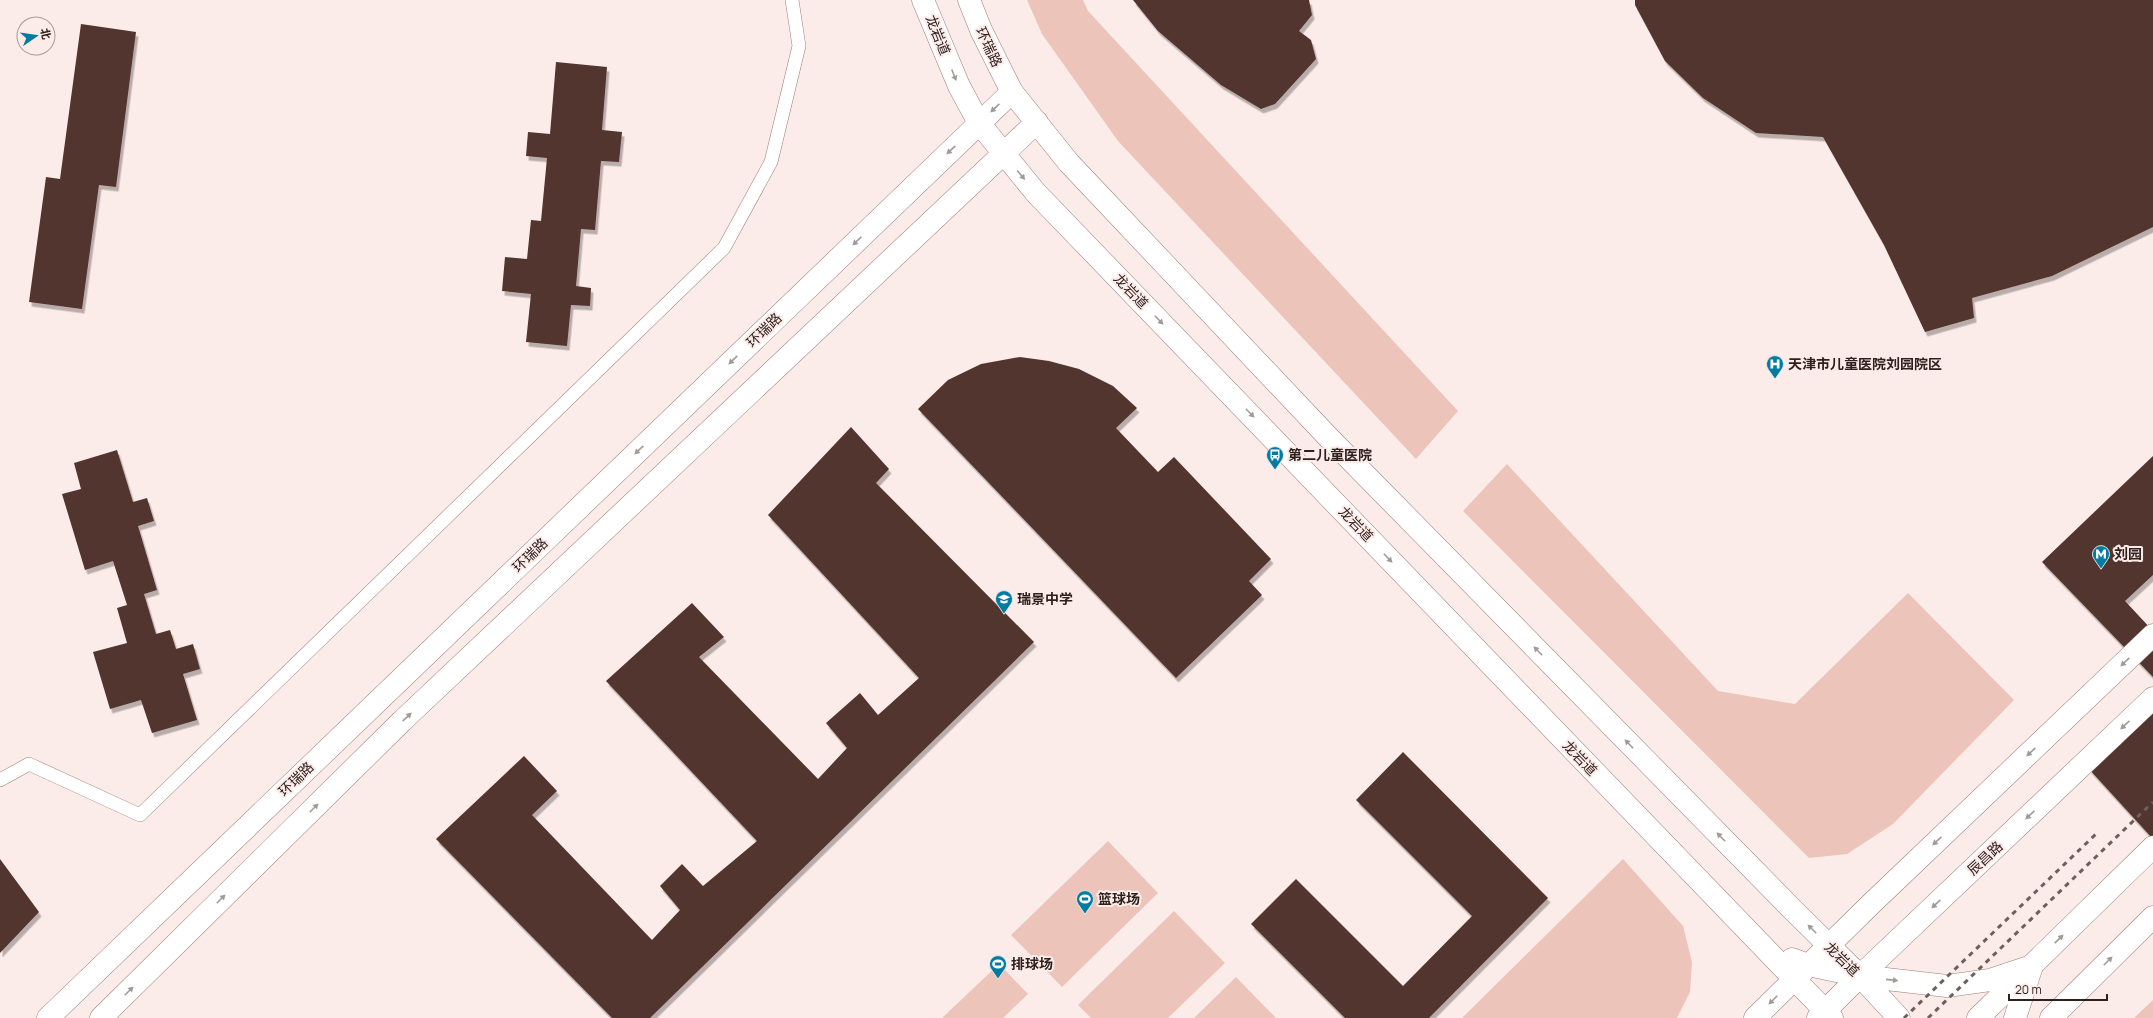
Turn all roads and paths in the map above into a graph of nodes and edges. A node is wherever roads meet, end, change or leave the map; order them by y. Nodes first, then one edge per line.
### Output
1 (792, 0) edge
2 (923, 0) edge
3 (969, 0) edge
4 (1012, 92) junction
5 (1037, 122) junction
6 (979, 123) junction
7 (1004, 154) junction
8 (2153, 635) edge
9 (2153, 698) edge
10 (0, 780) edge
11 (2153, 847) edge
12 (2153, 917) edge
13 (1828, 945) junction
14 (2032, 966) junction
15 (1801, 972) junction
16 (1860, 976) junction
17 (1825, 1016) edge
18 (48, 1018) edge
19 (101, 1018) edge
20 (1755, 1018) edge
21 (1899, 1018) edge
22 (1978, 1018) edge
23 (2015, 1018) edge
24 (2051, 1018) edge

1 - 10 lane
2 -> 6 main road, 龙岩道
3 - 4 main road, 环瑞路
4 - 5 main road, 环瑞路
4 -> 6 main road, 环瑞路
5 - 7 main road
13 -> 5 main road, 龙岩道
6 - 7 main road, 龙岩道
6 -> 18 main road, 环瑞路
7 -> 15 main road, 龙岩道
19 -> 7 main road
8 -> 13 main road
9 -> 16 main road, 辰昌路
14 -> 11 main road
24 -> 12 main road
13 - 15 main road
13 - 16 main road, 龙岩道
16 -> 14 main road
14 - 22 main road
14 - 23 main road
15 - 16 main road
15 - 17 main road
15 -> 20 main road
16 - 17 main road, 辰昌路
16 - 21 main road, 龙岩道

